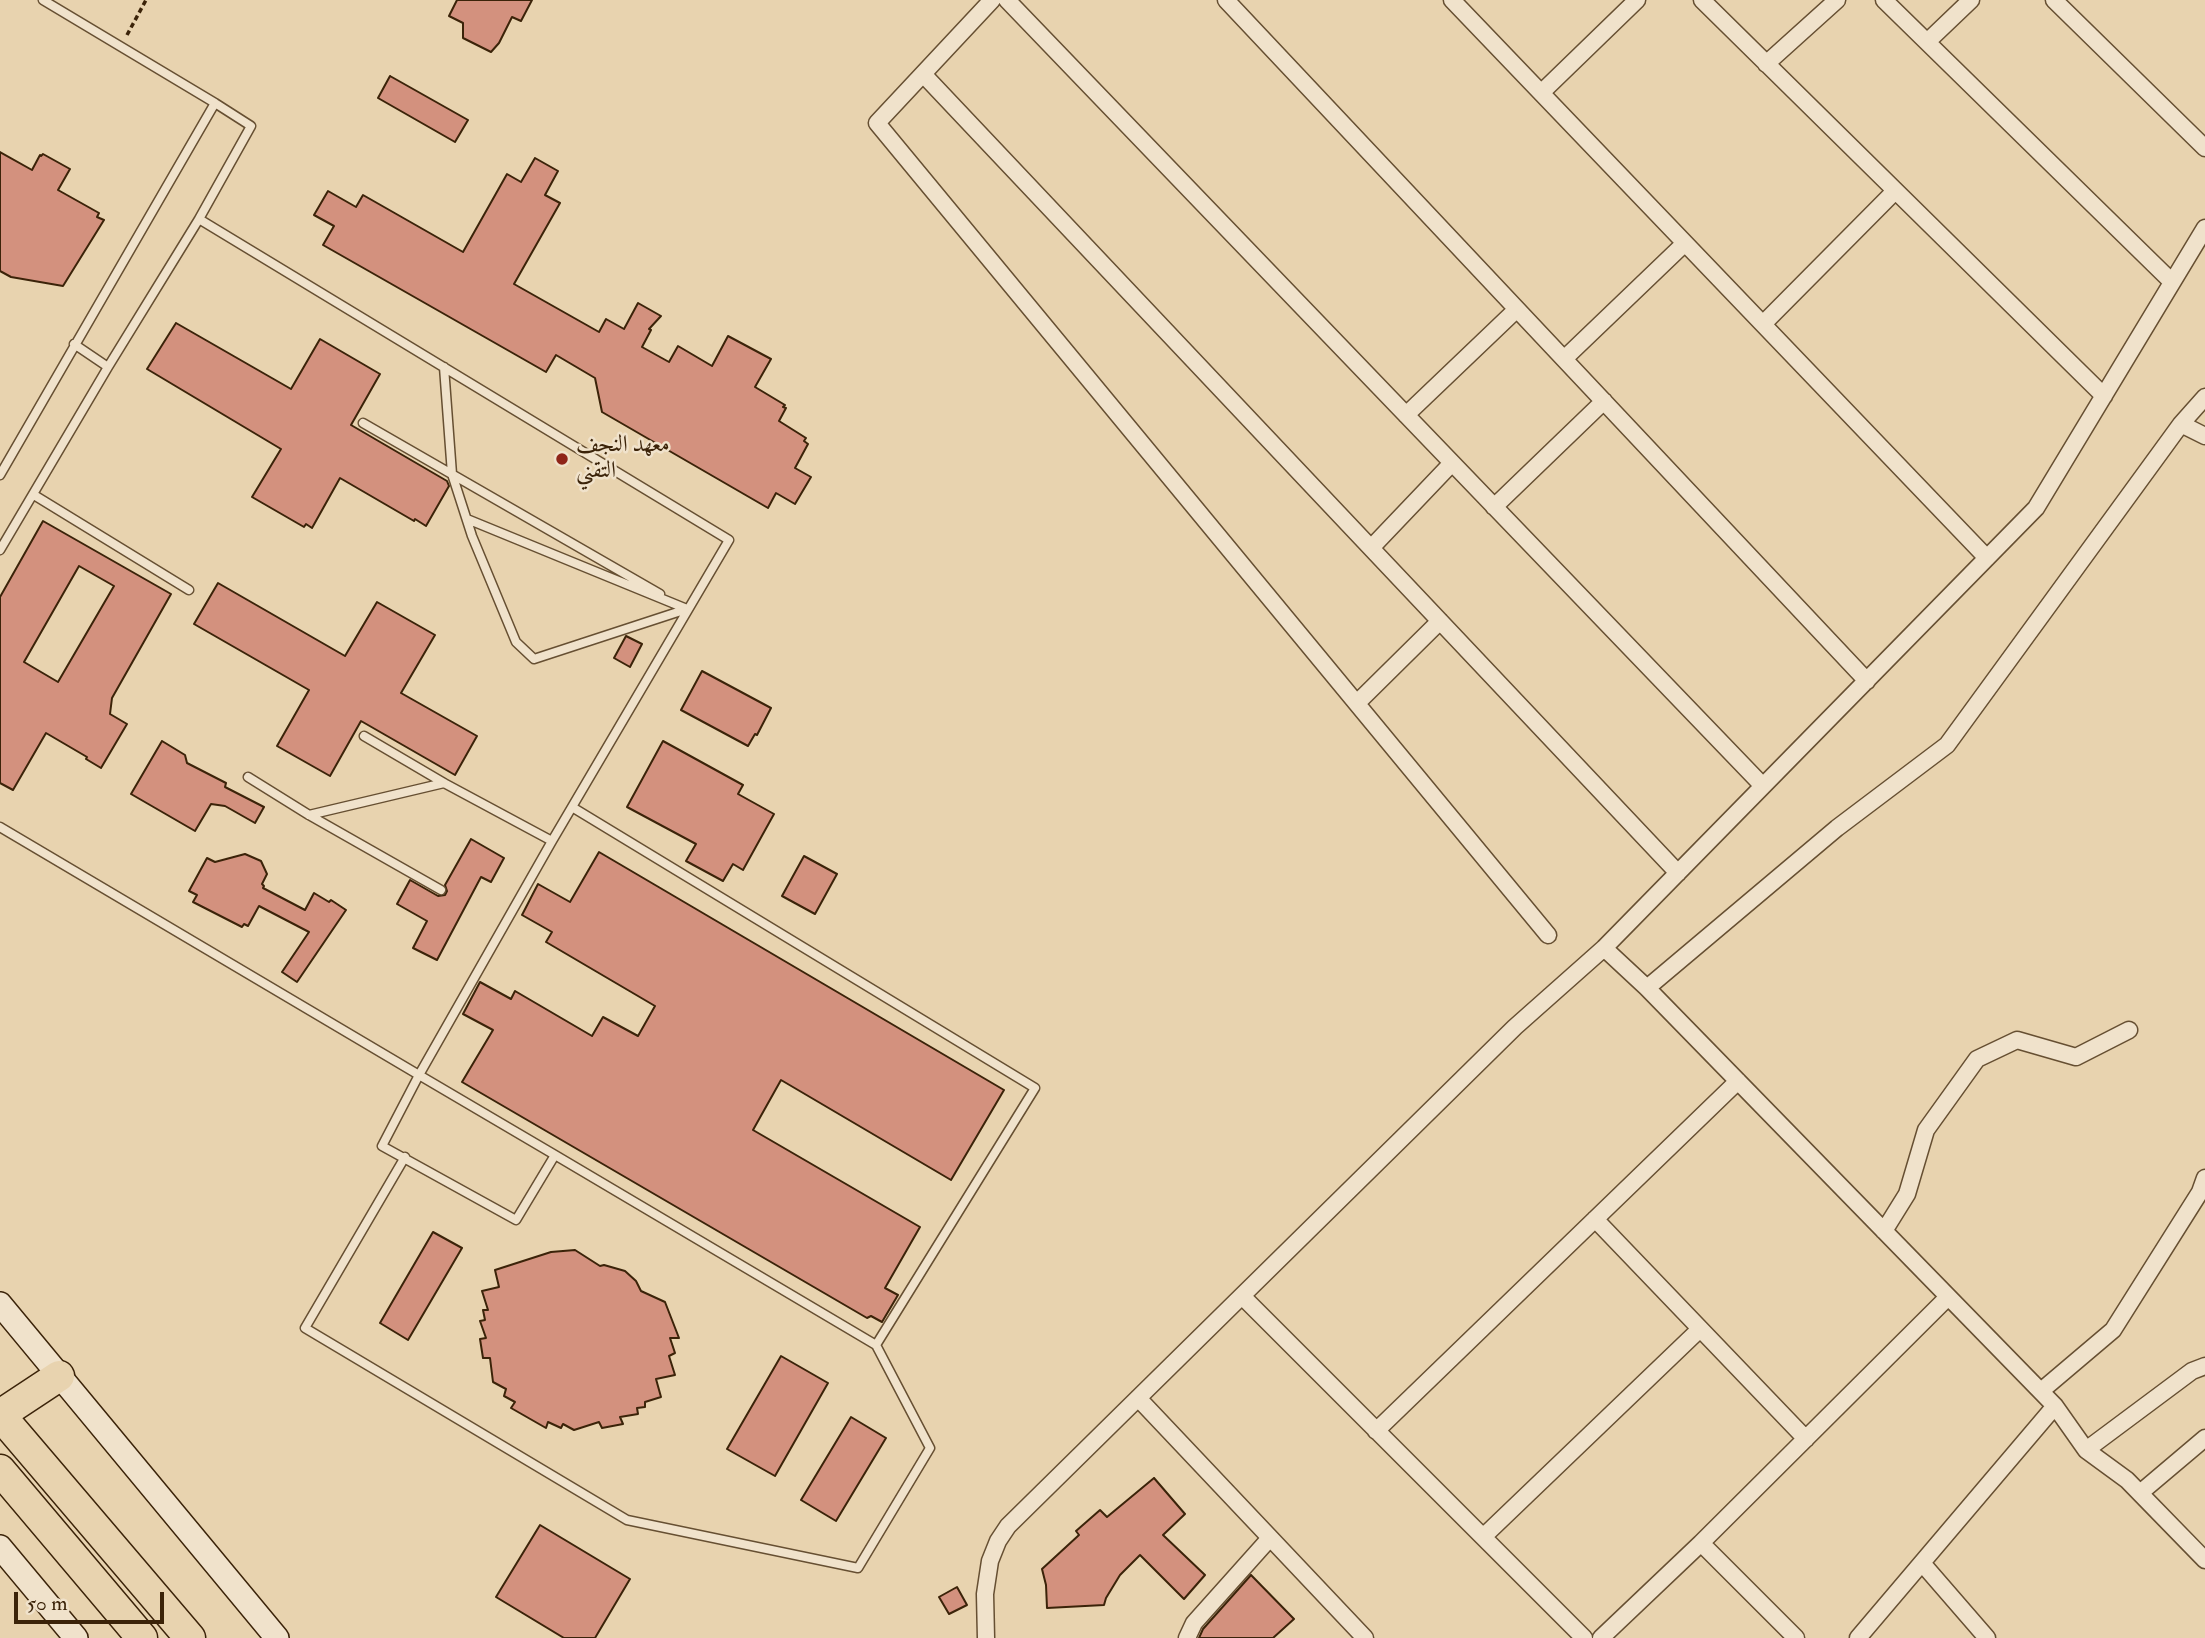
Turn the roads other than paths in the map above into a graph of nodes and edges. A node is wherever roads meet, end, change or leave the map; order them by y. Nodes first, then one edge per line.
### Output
1 (43, 0) edge
2 (992, 0) edge
3 (1007, 0) edge
4 (1226, 0) edge
5 (1452, 0) edge
6 (1637, 0) edge
7 (1702, 0) edge
8 (1837, 0) edge
9 (1884, 0) edge
10 (1971, 0) edge
11 (2054, 0) edge
12 (1927, 43) junction
13 (1766, 64) junction
14 (923, 74) junction
15 (1541, 93) junction
16 (215, 103) junction
17 (2205, 148) edge
18 (1895, 191) junction
19 (199, 219) junction
20 (2205, 228) edge
21 (1685, 243) junction
22 (2172, 282) junction
23 (1517, 309) junction
24 (1763, 324) junction
25 (74, 344) junction
26 (1564, 359) junction
27 (108, 367) junction
28 (444, 367) junction
29 (2104, 396) junction
30 (2205, 397) edge
31 (1604, 401) junction
32 (1406, 415) junction
33 (363, 423) dead end
34 (2181, 424) junction
35 (2205, 436) edge
36 (1452, 463) junction
37 (452, 474) junction
38 (0, 475) edge
39 (34, 495) junction
40 (1494, 506) junction
41 (467, 519) junction
42 (1371, 548) junction
43 (0, 550) edge
44 (1987, 558) junction
45 (189, 590) dead end
46 (687, 609) junction
47 (1440, 621) junction
48 (1867, 681) junction
49 (1357, 703) junction
50 (364, 736) dead end
51 (248, 777) dead end
52 (444, 783) junction
53 (1763, 786) junction
54 (572, 807) junction
55 (309, 815) junction
56 (0, 827) edge
57 (552, 841) junction
58 (1678, 873) junction
59 (441, 890) dead end
60 (1548, 934) dead end
61 (1604, 948) junction
62 (1647, 988) junction
63 (2129, 1030) dead end
64 (419, 1075) junction
65 (1738, 1081) junction
66 (555, 1155) junction
67 (405, 1157) junction
68 (2205, 1178) edge
69 (1595, 1219) junction
70 (1884, 1231) junction
71 (1242, 1296) junction
72 (1948, 1297) junction
73 (0, 1304) edge
74 (1700, 1329) junction
75 (876, 1345) junction
76 (2205, 1366) edge
77 (59, 1376) junction
78 (2041, 1391) junction
79 (1138, 1398) junction
80 (2055, 1406) junction
81 (0, 1415) edge
82 (1376, 1431) junction
83 (2205, 1438) edge
84 (1806, 1439) junction
85 (2086, 1450) junction
86 (0, 1470) edge
87 (2140, 1493) junction
88 (1483, 1537) junction
89 (1270, 1538) junction
90 (1700, 1544) junction
91 (0, 1548) edge
92 (2205, 1560) edge
93 (1922, 1563) junction
94 (180, 1632) edge
95 (76, 1638) edge
96 (142, 1638) edge
97 (277, 1638) edge
98 (986, 1638) edge
99 (1187, 1638) edge
100 (1365, 1638) edge
101 (1584, 1638) edge
102 (1601, 1638) edge
103 (1796, 1638) edge
104 (1858, 1638) edge
105 (1987, 1638) edge

1 - 16 lane
2 - 14 street
3 - 32 street
4 - 23 street
5 - 15 street
6 - 15 street
7 - 13 street
8 - 13 street
9 - 12 street
10 - 12 street
11 - 17 street
12 - 22 street
13 - 18 street
14 - 42 street
14 - 49 street
15 - 21 street
16 - 19 lane
16 - 25 lane
18 - 24 street
18 - 29 street
19 - 27 lane
19 - 28 lane
20 - 22 street
21 - 24 street
21 - 26 street
22 - 29 street
23 - 26 street
23 - 32 street
24 - 44 street
25 - 27 lane
25 - 38 lane
26 - 31 street
27 - 39 lane
28 - 37 lane
28 - 46 lane
29 - 44 street
30 - 34 street
31 - 40 street
31 - 48 street
32 - 36 street
33 - 37 lane
34 - 35 street
34 - 62 street
36 - 40 street
36 - 42 street
37 - 41 lane
37 - 46 lane
39 - 43 lane
39 - 45 lane
40 - 53 street
41 - 46 lane
41 - 46 lane
42 - 47 street
44 - 48 street
46 - 54 lane
47 - 49 street
47 - 58 street
48 - 53 street
49 - 60 street
50 - 52 lane
51 - 55 lane
52 - 55 lane
52 - 57 lane
53 - 58 street
54 - 57 lane
54 - 75 lane
55 - 59 lane
56 - 64 lane
57 - 64 lane
58 - 61 street
61 - 62 street
61 - 71 street
62 - 65 street
63 - 70 street
64 - 66 lane
64 - 67 lane
65 - 69 street
65 - 70 street
66 - 67 lane
66 - 75 lane
67 - 75 lane
68 - 78 street
69 - 74 street
69 - 82 street
70 - 72 street
71 - 79 street
71 - 82 street
72 - 78 street
72 - 84 street
73 - 77 main road
74 - 84 street
74 - 88 street
76 - 85 street
77 - 81 highway
77 - 97 main road
78 - 80 street
79 - 89 street
79 - 98 street
80 - 85 street
80 - 93 street
81 - 94 highway
82 - 88 street
83 - 87 street
84 - 90 street
85 - 87 street
86 - 96 highway
87 - 92 street
88 - 101 street
89 - 99 street
89 - 100 street
90 - 102 street
90 - 103 street
91 - 95 main road
93 - 104 street
93 - 105 street

